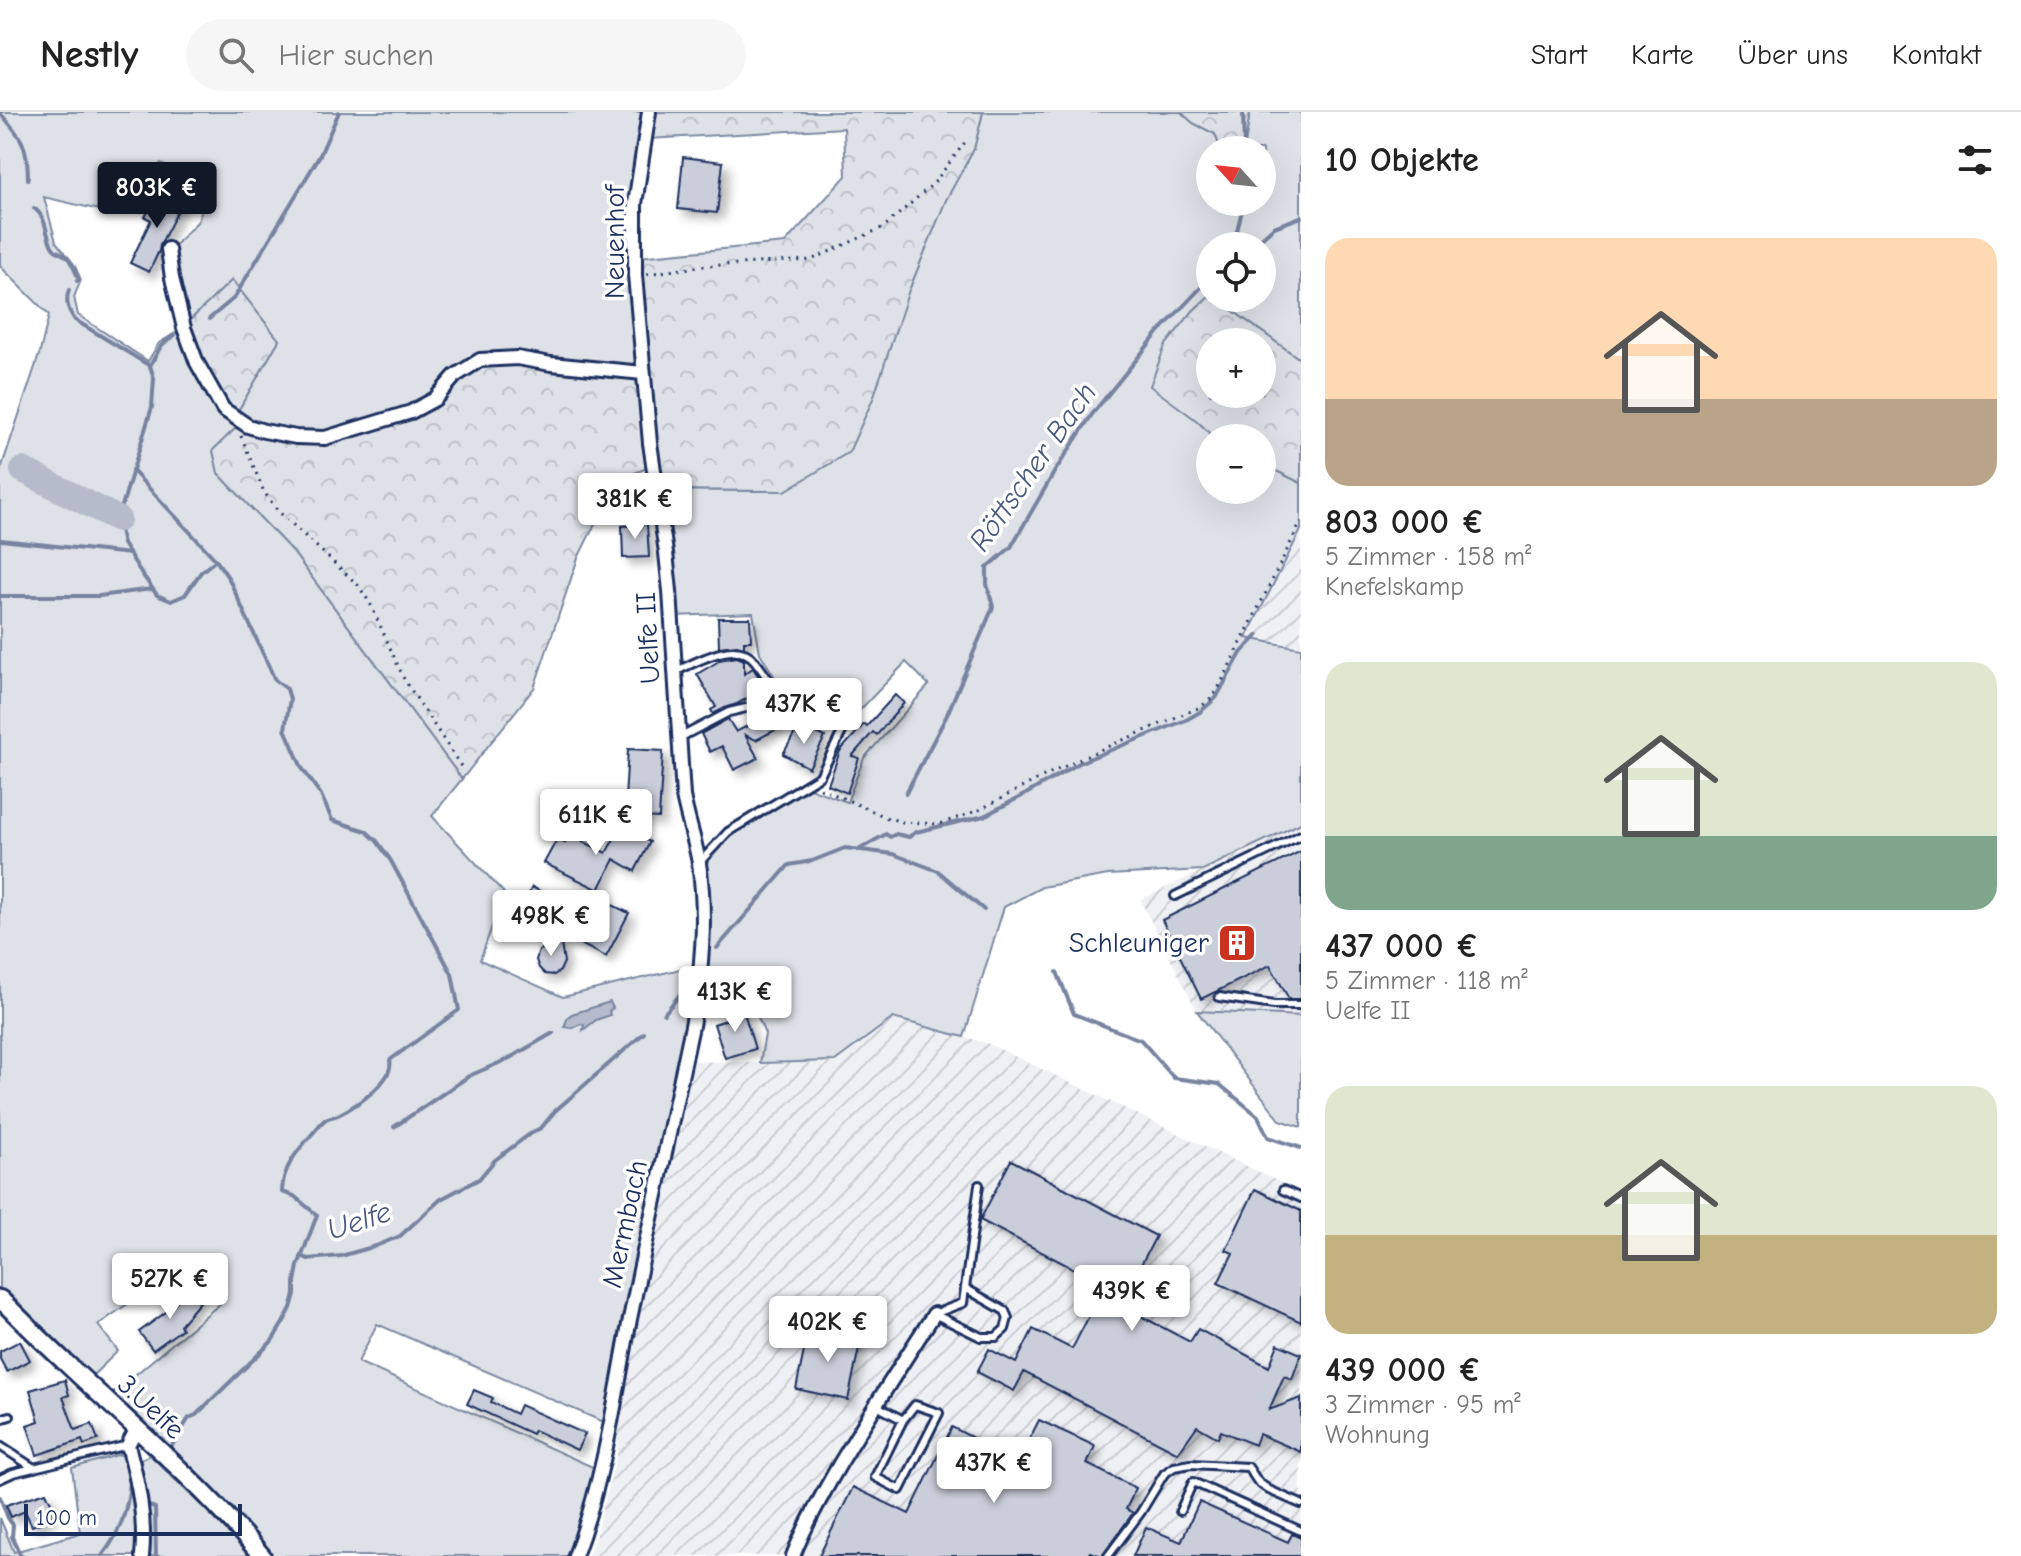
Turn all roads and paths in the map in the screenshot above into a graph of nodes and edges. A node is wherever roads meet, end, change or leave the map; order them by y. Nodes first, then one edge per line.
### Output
1 (649, 112) edge
2 (966, 141) dead end
3 (168, 249) dead end
4 (635, 275) junction
5 (643, 373) junction
6 (239, 421) junction
7 (1301, 522) edge
8 (674, 672) junction
9 (784, 702) junction
10 (679, 738) junction
11 (464, 771) dead end
12 (808, 784) junction
13 (1301, 835) edge
14 (699, 863) junction
15 (1175, 896) dead end
16 (703, 899) joint
17 (1219, 997) dead end
18 (1301, 1005) edge
19 (979, 1185) dead end
20 (1283, 1190) dead end
21 (1301, 1198) edge
22 (965, 1288) junction
23 (0, 1299) edge
24 (934, 1314) junction
25 (875, 1405) junction
26 (10, 1416) dead end
27 (0, 1419) edge
28 (903, 1420) junction
29 (137, 1428) junction
30 (128, 1445) junction
31 (0, 1446) edge
32 (34, 1468) junction
33 (0, 1479) edge
34 (1301, 1504) edge
35 (1180, 1511) dead end
36 (1301, 1531) edge
37 (142, 1556) edge
38 (262, 1556) edge
39 (575, 1556) edge
40 (793, 1556) edge
41 (1108, 1556) edge

1 - 4 street, Neuenhof
2 - 4 path
3 - 6 street
4 - 5 street, Neuenhof
5 - 6 street
5 - 8 street, Uelfe II
6 - 11 path
7 - 12 path
8 - 9 lane
8 - 10 street, Uelfe II
9 - 10 lane
9 - 12 lane
10 - 14 street, Uelfe II
12 - 14 lane
13 - 15 lane
14 - 16 street, Uelfe II
16 - 39 street, Mermbach
17 - 18 lane
19 - 22 lane
20 - 21 lane
22 - 24 lane
22 - 24 lane
23 - 29 street, 3.Uelfe
24 - 25 street
25 - 28 lane
25 - 40 street
26 - 27 lane
28 - 28 lane
29 - 30 street
29 - 38 street, 3.Uelfe
30 - 32 lane
30 - 37 street
31 - 32 lane
32 - 33 lane
34 - 41 lane
35 - 36 lane

